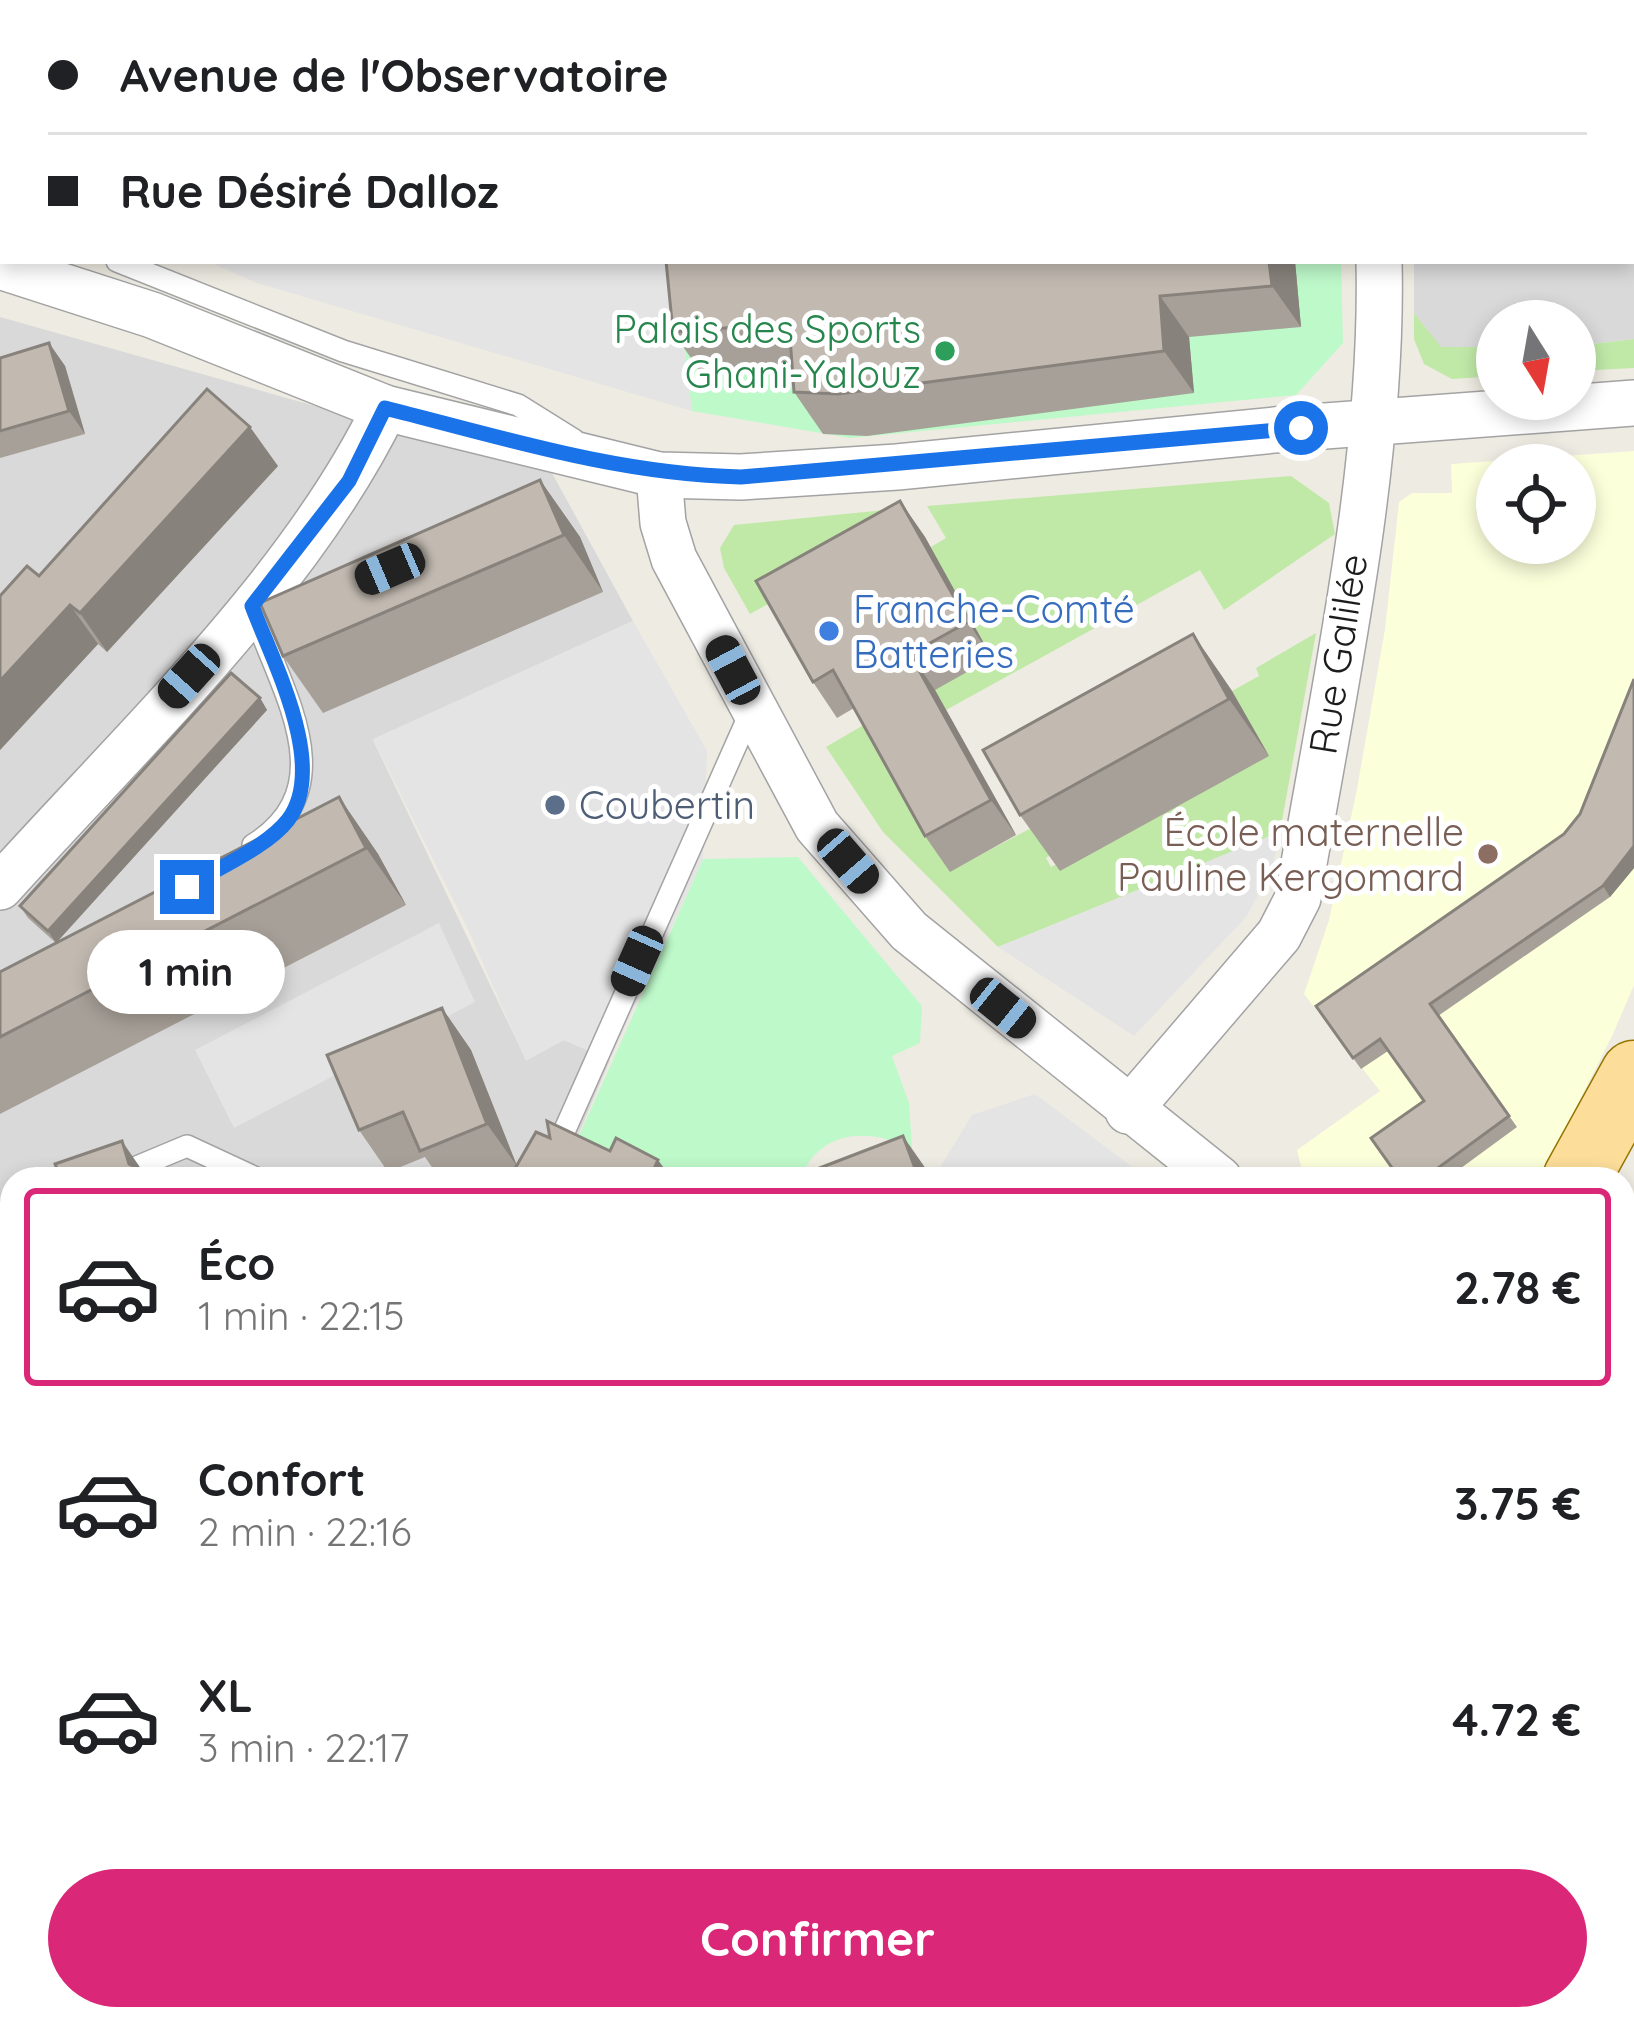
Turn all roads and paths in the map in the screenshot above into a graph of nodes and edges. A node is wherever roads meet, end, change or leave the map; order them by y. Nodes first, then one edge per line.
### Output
1 (125, 264) edge
2 (1379, 264) edge
3 (0, 266) edge
4 (1634, 404) edge
5 (385, 408) junction
6 (1370, 424) junction
7 (637, 470) junction
8 (269, 604) junction
9 (753, 706) junction
10 (226, 862) edge
11 (0, 886) edge
12 (1634, 1074) edge
13 (1128, 1111) junction
14 (137, 1167) edge
15 (232, 1167) edge
16 (550, 1167) edge
17 (1203, 1167) edge
18 (1583, 1167) edge

1 - 7 lane
2 - 6 street, Rue Galilée
3 - 5 street
4 - 6 street
5 - 7 street
5 - 8 street
6 - 7 street
6 - 13 street, Rue Galilée
7 - 9 street
8 - 10 lane
8 - 11 street
9 - 13 street
9 - 16 lane
12 - 18 main road
13 - 17 street
14 - 15 lane

